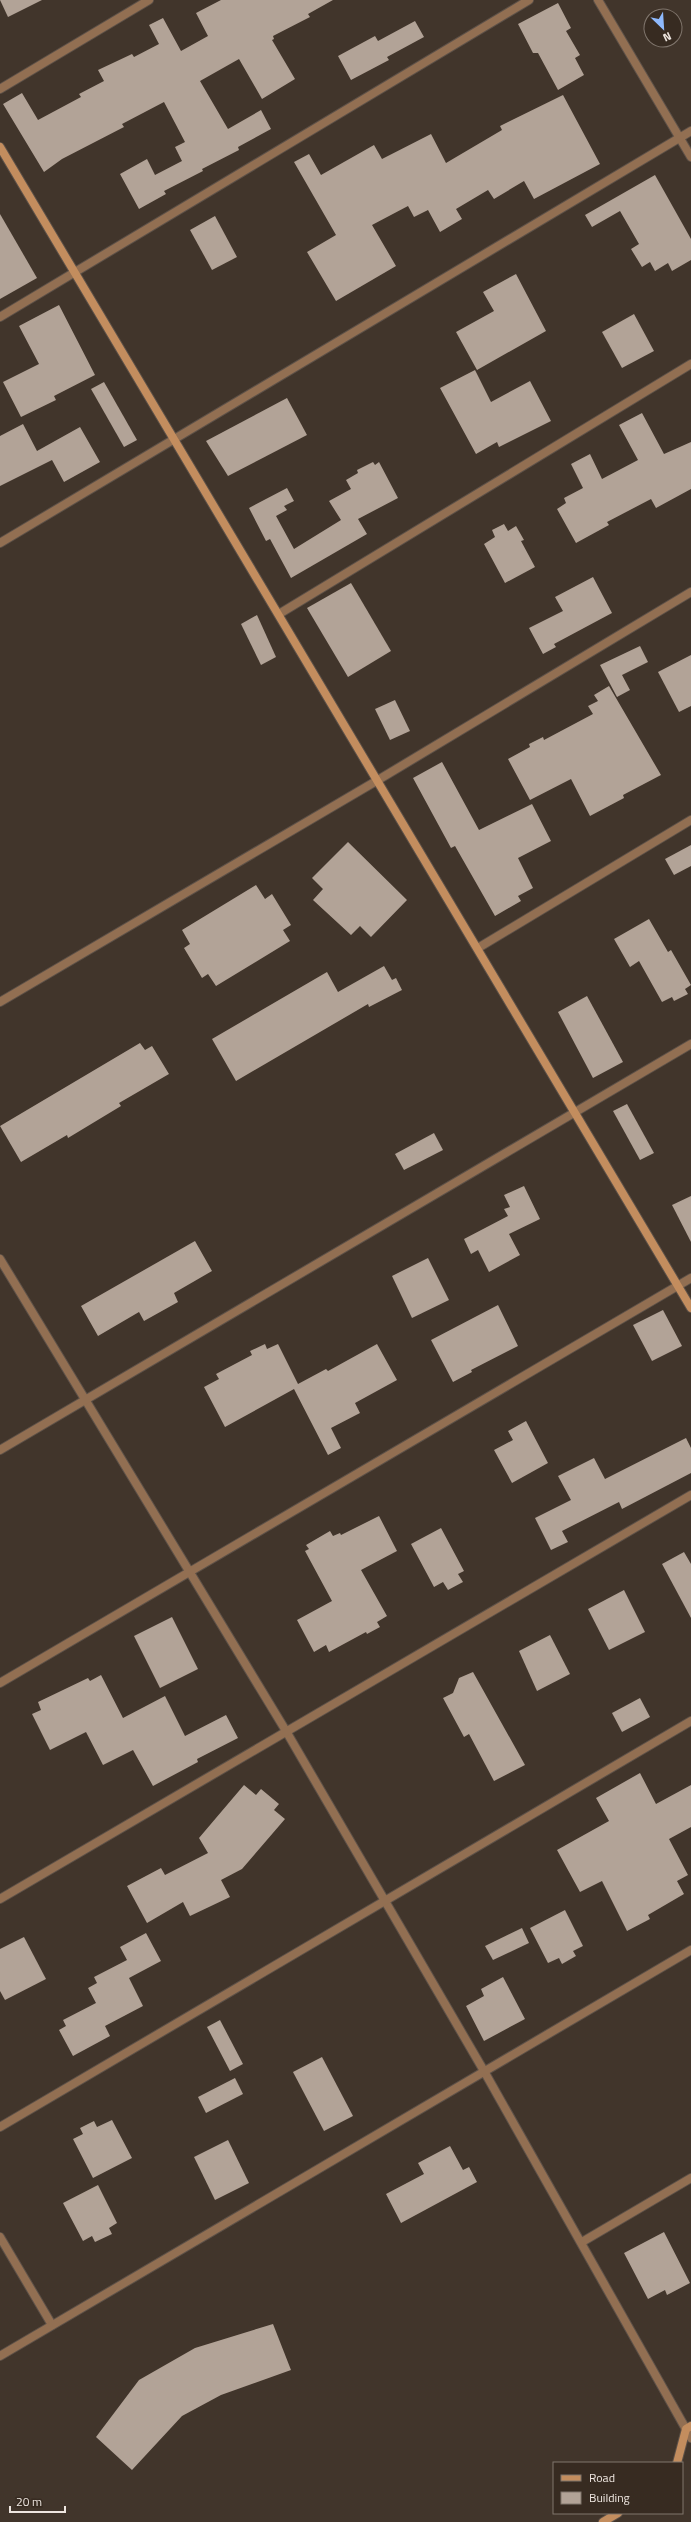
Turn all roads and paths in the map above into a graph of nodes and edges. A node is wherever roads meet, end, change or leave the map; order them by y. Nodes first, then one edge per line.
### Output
1 (149, 0) edge
2 (529, 0) edge
3 (598, 0) edge
4 (0, 89) edge
5 (691, 131) edge
6 (679, 138) junction
7 (0, 147) edge
8 (691, 157) edge
9 (75, 272) junction
10 (0, 317) edge
11 (691, 364) edge
12 (174, 439) junction
13 (0, 543) edge
14 (691, 592) edge
15 (279, 614) junction
16 (378, 780) junction
17 (691, 820) edge
18 (478, 948) junction
19 (0, 1002) edge
20 (691, 1044) edge
21 (575, 1112) junction
22 (0, 1259) edge
23 (691, 1278) edge
24 (678, 1286) junction
25 (691, 1308) edge
26 (85, 1400) junction
27 (0, 1450) edge
28 (691, 1495) edge
29 (190, 1572) junction
30 (0, 1683) edge
31 (691, 1721) edge
32 (286, 1731) junction
33 (0, 1899) edge
34 (385, 1900) junction
35 (691, 1950) edge
36 (484, 2071) junction
37 (0, 2126) edge
38 (691, 2178) edge
39 (0, 2237) edge
40 (582, 2242) junction
41 (52, 2325) junction
42 (0, 2356) edge
43 (688, 2428) edge
44 (691, 2438) edge
45 (677, 2462) edge
46 (616, 2514) edge
47 (603, 2522) edge

1 - 4 street
2 - 9 street
3 - 6 street
5 - 6 street
6 - 8 street
6 - 12 street
7 - 9 main road
9 - 10 street
9 - 12 main road
11 - 15 street
12 - 13 street
12 - 15 main road
14 - 16 street
15 - 16 main road
16 - 18 main road
16 - 19 street
17 - 18 street
18 - 21 main road
20 - 21 street
21 - 24 main road
21 - 26 street
22 - 26 street
23 - 24 street
24 - 25 main road
24 - 29 street
26 - 27 street
26 - 29 street
28 - 32 street
29 - 30 street
29 - 32 street
31 - 34 street
32 - 33 street
32 - 34 street
34 - 36 street
34 - 37 street
35 - 36 street
36 - 40 street
36 - 41 street
38 - 40 street
39 - 41 street
40 - 43 street
41 - 42 street
43 - 44 street
43 - 45 main road
46 - 47 main road

